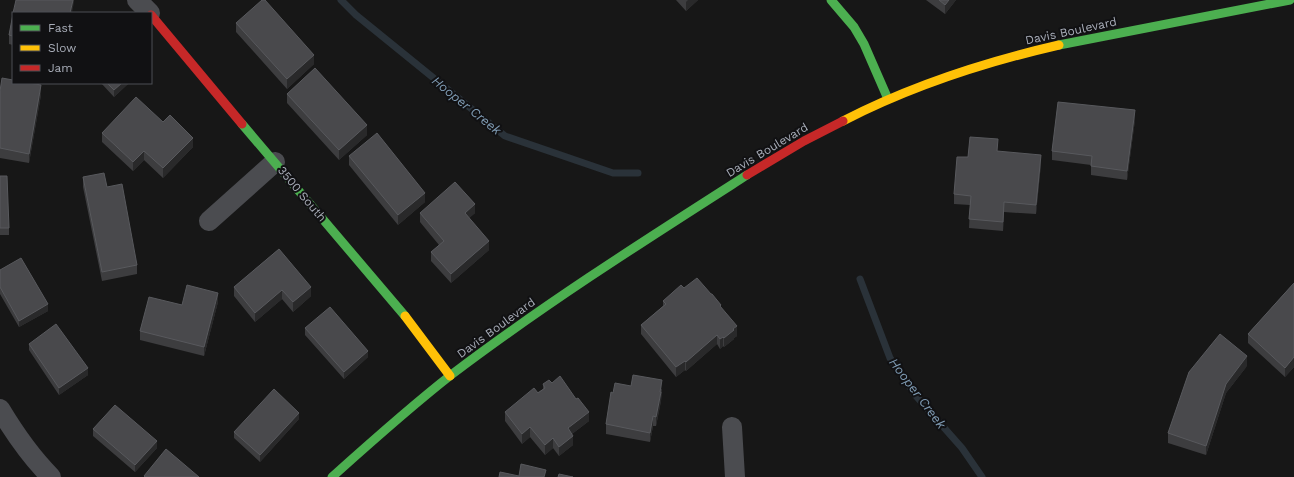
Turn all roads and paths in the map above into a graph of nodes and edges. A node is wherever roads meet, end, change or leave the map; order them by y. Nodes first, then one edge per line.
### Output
1 (137, 0) edge
2 (831, 0) edge
3 (1290, 0) edge
4 (148, 12) edge
5 (152, 16) edge
6 (888, 99) junction
7 (275, 162) junction
8 (209, 221) dead end
9 (450, 376) junction
10 (0, 409) edge
11 (732, 427) dead end
12 (52, 477) edge
13 (332, 477) edge
14 (735, 477) edge

1 - 4 street, 3500 South
2 - 6 street
3 - 6 street, Davis Boulevard
5 - 7 street, 3500 South
6 - 9 street, Davis Boulevard
7 - 8 street
7 - 9 street, 3500 South
9 - 13 street, Davis Boulevard
10 - 12 street
11 - 14 street

